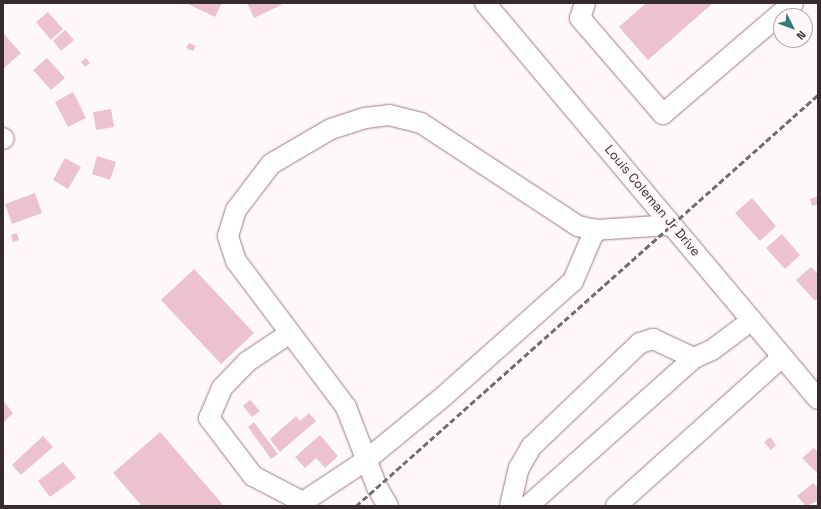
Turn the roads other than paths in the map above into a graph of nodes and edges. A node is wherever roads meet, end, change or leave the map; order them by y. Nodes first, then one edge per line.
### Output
1 (485, 3) edge
2 (586, 3) edge
3 (793, 3) edge
4 (672, 225) junction
5 (595, 230) junction
6 (752, 320) junction
7 (290, 333) junction
8 (782, 357) junction
9 (694, 358) junction
10 (818, 399) edge
11 (365, 461) junction
12 (388, 506) edge
13 (510, 506) edge
14 (528, 506) edge
15 (616, 506) edge

1 - 4 street, Louis Coleman Jr Drive
2 - 3 street
4 - 5 street
4 - 6 street, Louis Coleman Jr Drive
5 - 7 street
5 - 11 street
6 - 8 street, Louis Coleman Jr Drive
6 - 9 street
7 - 11 street
7 - 11 street
8 - 10 street, Louis Coleman Jr Drive
8 - 15 street
9 - 13 street
9 - 14 street
11 - 12 street

